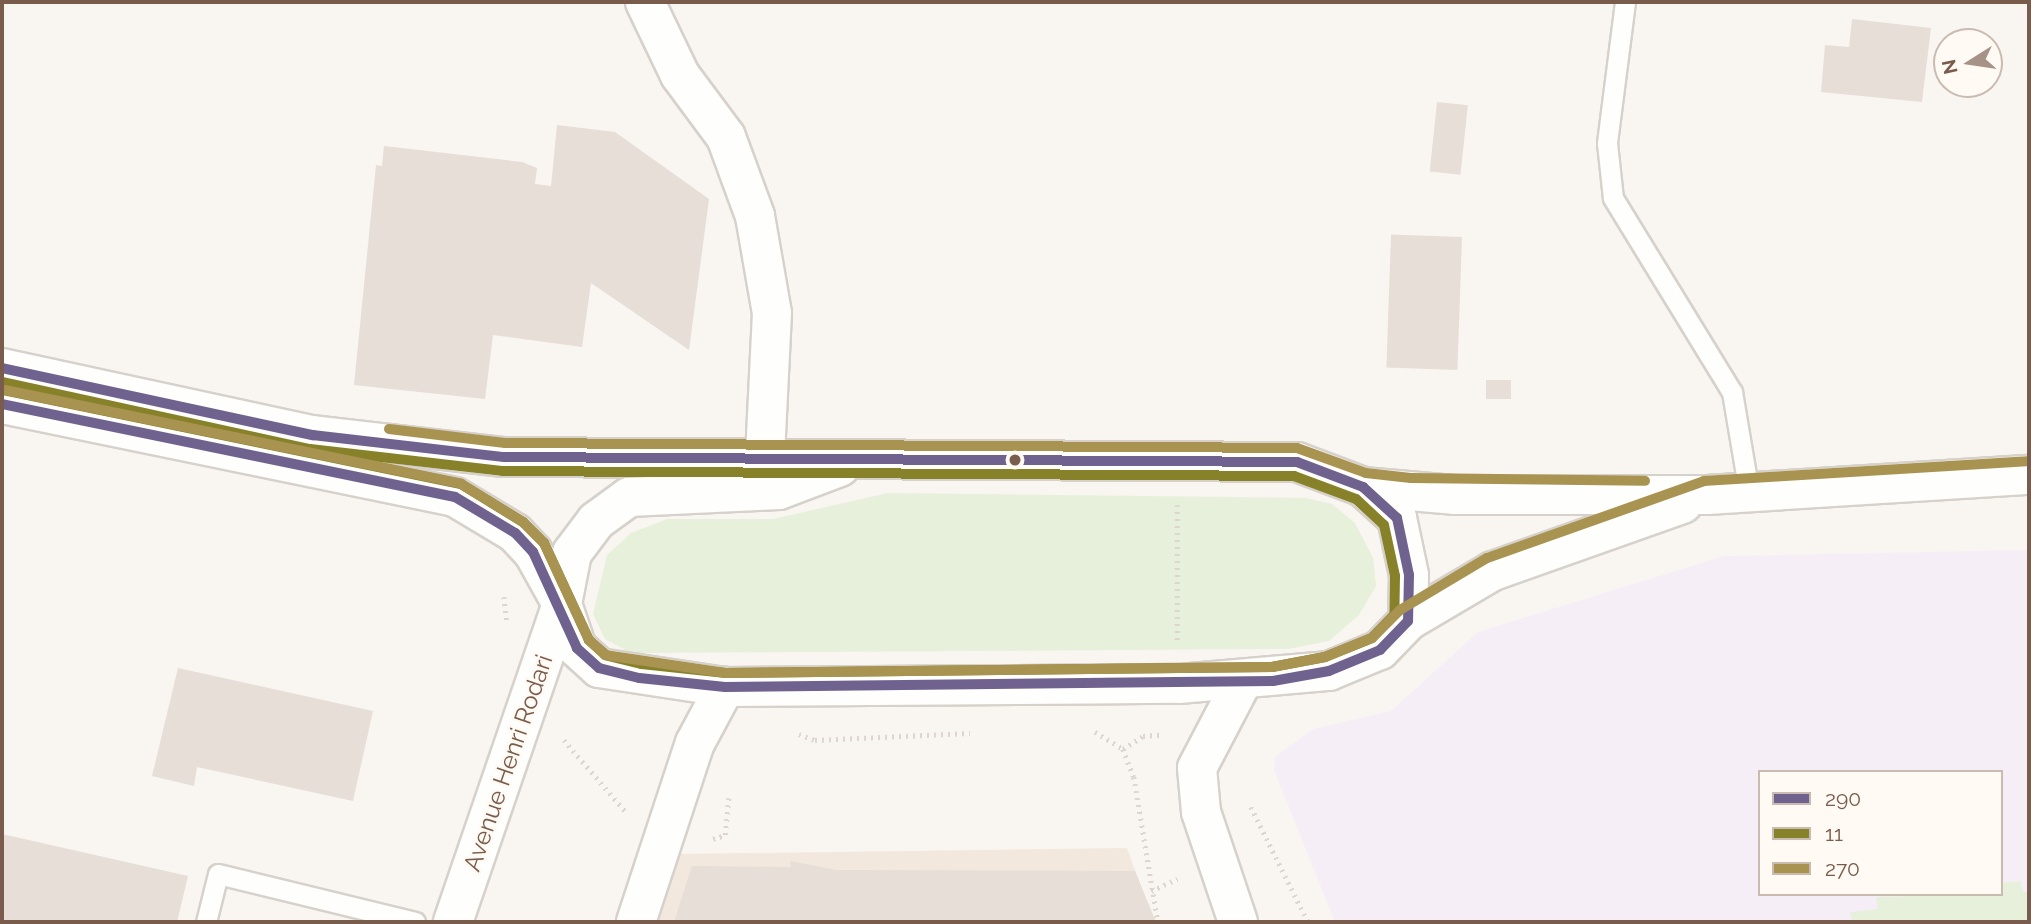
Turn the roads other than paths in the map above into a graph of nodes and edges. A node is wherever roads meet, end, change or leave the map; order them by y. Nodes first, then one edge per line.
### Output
1 (645, 2) edge
2 (1625, 2) edge
3 (2, 368) edge
4 (2, 404) edge
5 (765, 458) junction
6 (862, 459) junction
7 (2029, 475) edge
8 (1363, 487) junction
9 (1749, 492) junction
10 (1707, 495) junction
11 (562, 604) junction
12 (1408, 621) junction
13 (1242, 682) junction
14 (725, 687) junction
15 (206, 922) edge
16 (415, 922) edge
17 (453, 922) edge
18 (636, 922) edge
19 (1238, 922) edge

1 - 5 main road
2 - 9 lane
3 - 5 main road
4 - 11 main road
5 - 6 main road
6 - 8 main road
6 - 11 main road, Avenue Henri Rodari
7 - 9 main road
8 - 10 main road
8 - 12 main road
9 - 10 main road
10 - 12 main road
11 - 14 main road
11 - 17 main road, Avenue Henri Rodari
12 - 13 main road
13 - 14 main road
13 - 19 main road
14 - 18 main road
15 - 16 lane

